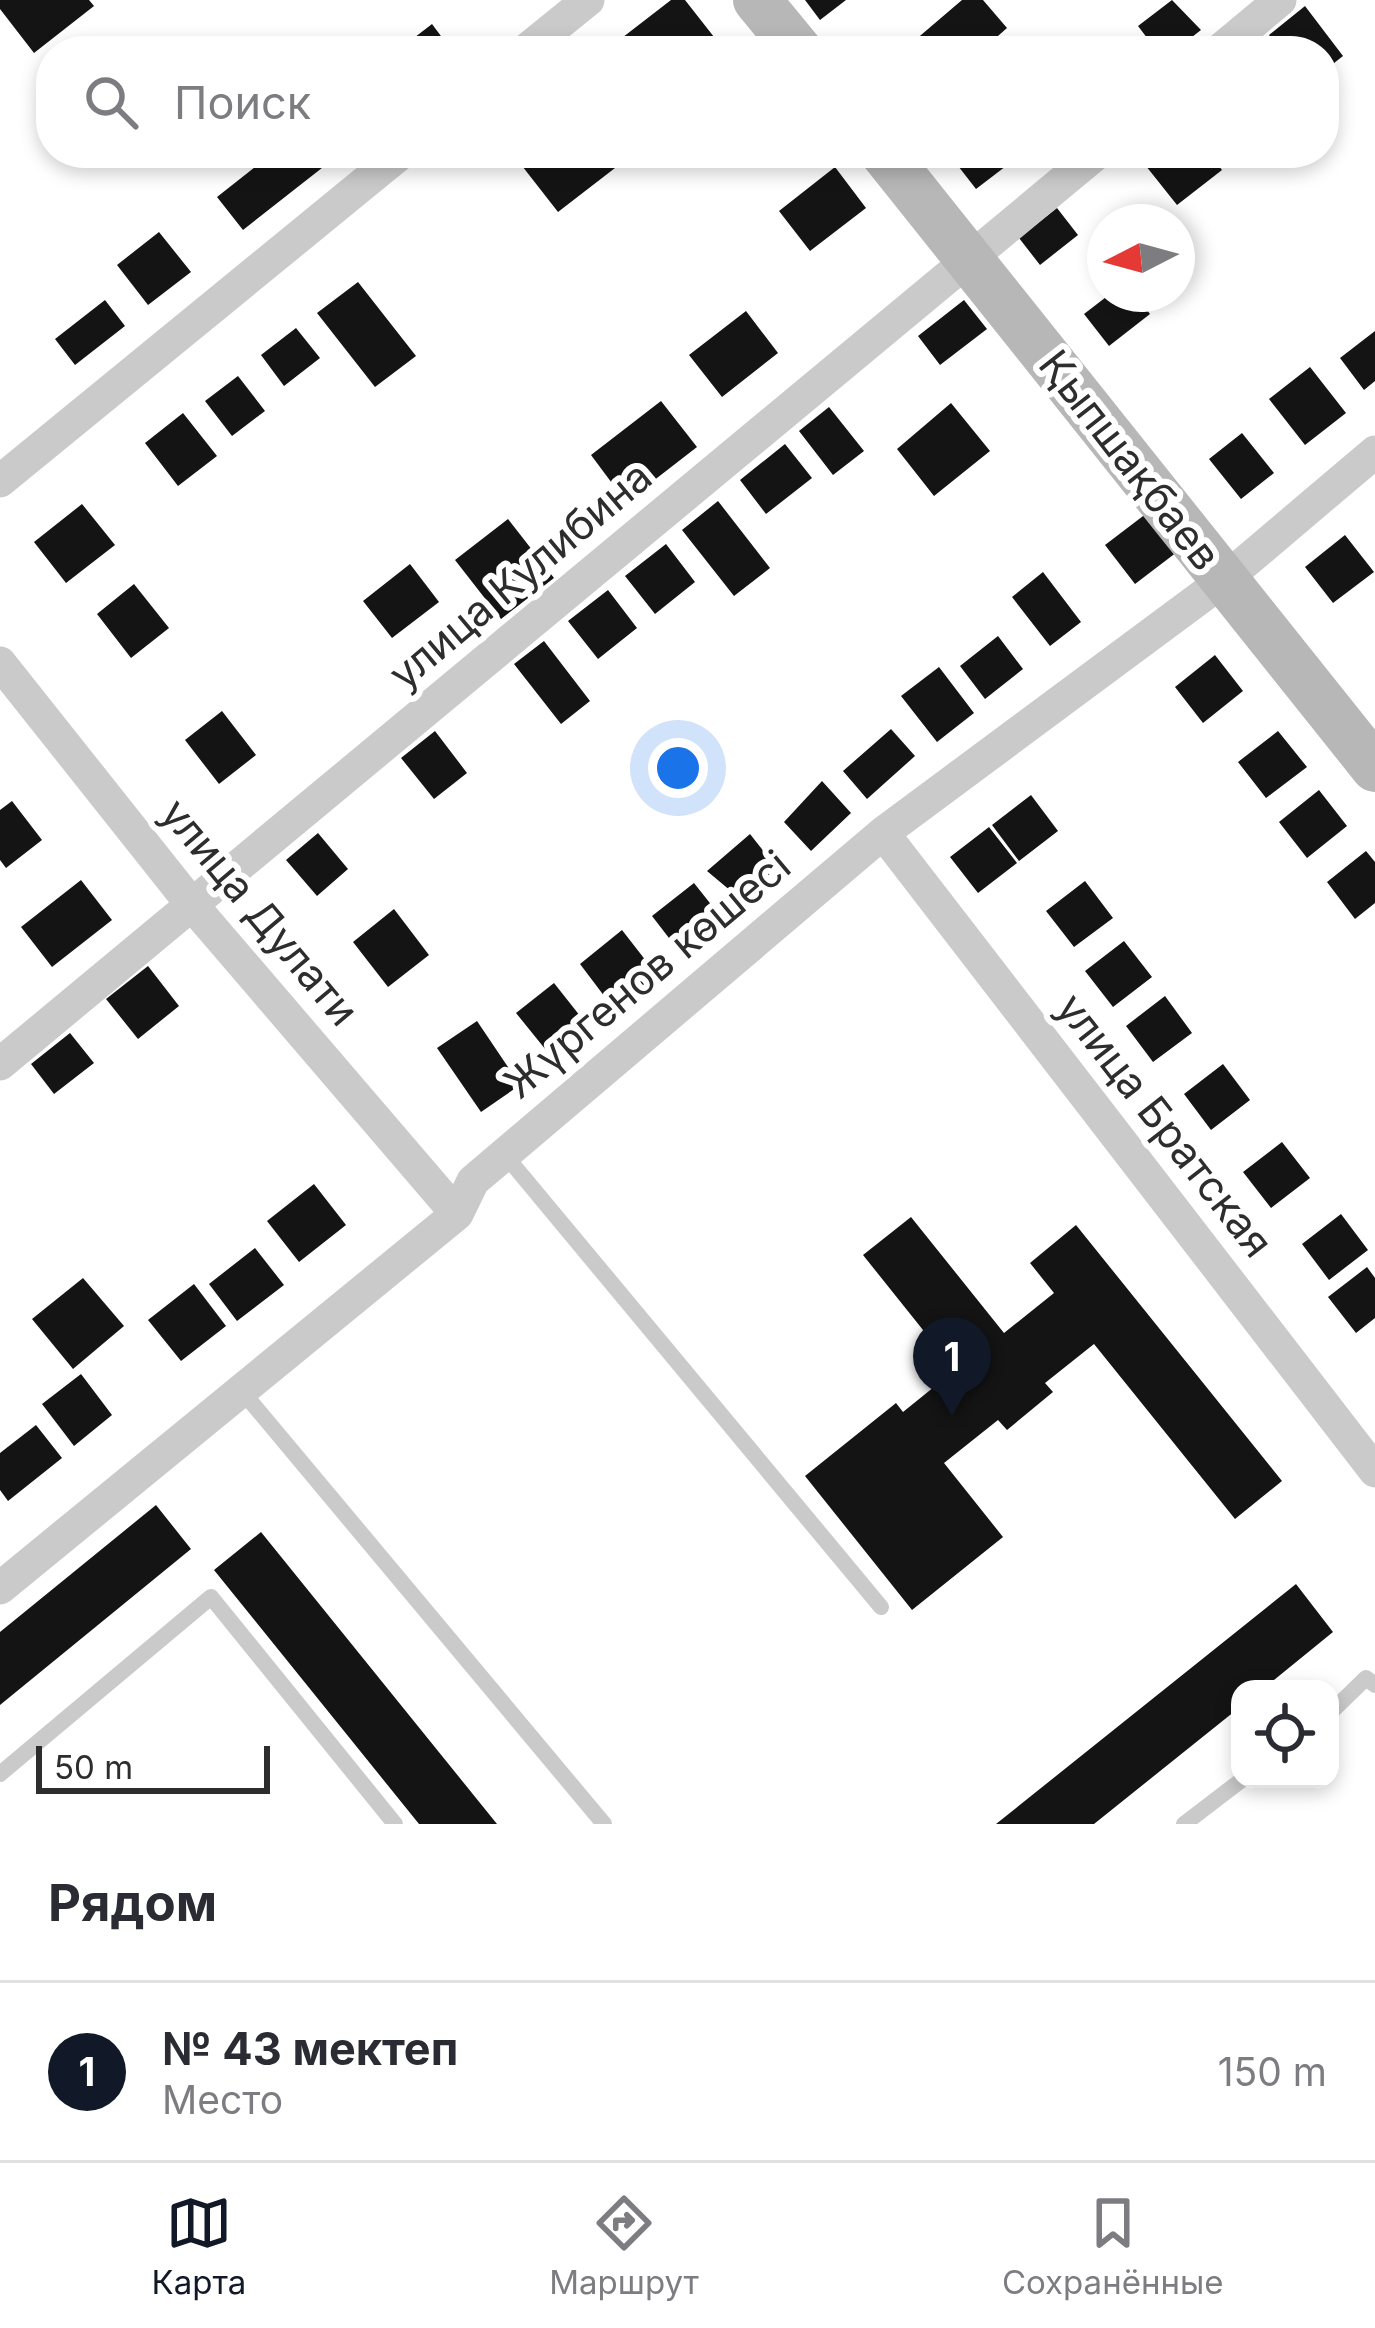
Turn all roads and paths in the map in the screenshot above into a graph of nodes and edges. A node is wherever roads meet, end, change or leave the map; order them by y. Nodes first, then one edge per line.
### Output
1 (588, 0) edge
2 (757, 0) edge
3 (1280, 0) edge
4 (544, 36) edge
5 (787, 36) edge
6 (1237, 36) edge
7 (383, 168) edge
8 (896, 168) edge
9 (1078, 168) edge
10 (971, 258) junction
11 (1375, 452) edge
12 (0, 482) edge
13 (1224, 580) junction
14 (0, 663) edge
15 (1375, 768) edge
16 (883, 833) junction
17 (193, 906) junction
18 (0, 1064) edge
19 (505, 1155) junction
20 (458, 1214) junction
21 (242, 1390) junction
22 (1375, 1471) edge
23 (0, 1588) edge
24 (881, 1607) dead end
25 (1375, 1685) edge
26 (1339, 1704) edge
27 (0, 1774) edge
28 (1231, 1788) edge
29 (395, 1824) edge
30 (604, 1824) edge
31 (1184, 1824) edge

1 - 4 street
2 - 5 street
3 - 6 street
7 - 12 street
8 - 10 street, Қыпшақбаев
9 - 10 street, улица Кулибина
10 - 13 street, Қыпшақбаев
10 - 17 street, улица Кулибина
11 - 13 street, Жүргенов көшесі
13 - 15 street, Қыпшақбаев
13 - 16 street, Жүргенов көшесі
14 - 17 street, улица Дулати
16 - 19 street, Жүргенов көшесі
16 - 22 street, улица Братская
17 - 18 street, улица Кулибина
17 - 20 street, улица Дулати
19 - 20 street, Жүргенов көшесі
19 - 24 lane
20 - 21 street, Жүргенов көшесі
21 - 23 street, Жүргенов көшесі
21 - 30 lane
25 - 26 lane
27 - 29 lane
28 - 31 lane

